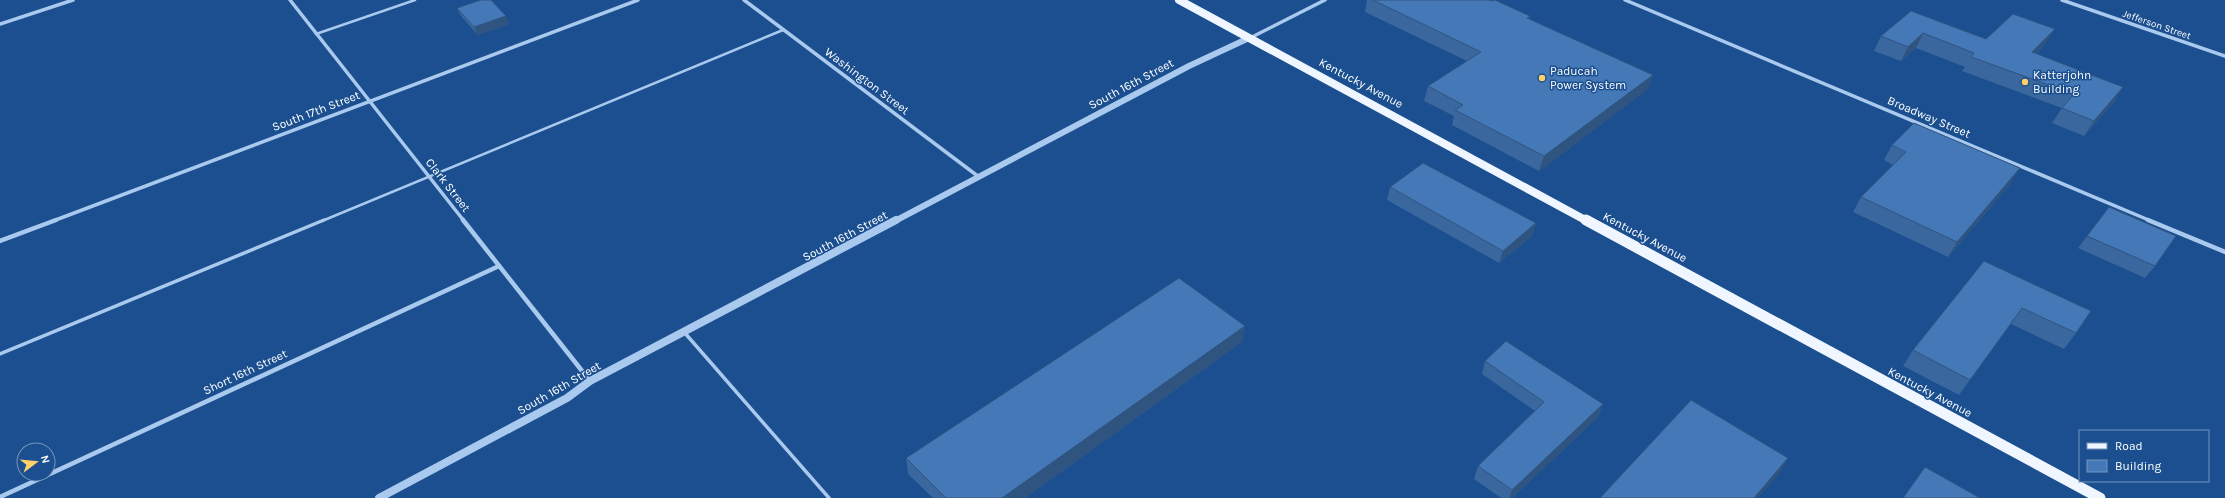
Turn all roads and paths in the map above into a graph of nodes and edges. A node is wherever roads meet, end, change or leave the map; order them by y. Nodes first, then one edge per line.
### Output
1 (73, 0) edge
2 (290, 0) edge
3 (415, 0) edge
4 (638, 0) edge
5 (744, 0) edge
6 (1179, 0) edge
7 (1325, 0) edge
8 (1624, 0) edge
9 (2062, 0) edge
10 (0, 24) edge
11 (783, 30) junction
12 (316, 34) junction
13 (1249, 38) junction
14 (2225, 56) edge
15 (369, 101) junction
16 (429, 177) junction
17 (978, 177) junction
18 (0, 241) edge
19 (2225, 252) edge
20 (499, 266) junction
21 (684, 332) junction
22 (0, 354) edge
23 (590, 382) junction
24 (0, 497) edge
25 (379, 498) edge
26 (829, 498) edge
27 (2100, 498) edge

1 - 10 street
2 - 12 street, Clark Street
3 - 12 lane
4 - 15 street, South 17th Street
5 - 11 street, Washington Street
6 - 13 main road, Kentucky Avenue
7 - 13 street, South 16th Street
8 - 19 street, Broadway Street
9 - 14 street, Jefferson Street
11 - 16 lane
11 - 17 street, Washington Street
12 - 15 street, Clark Street
13 - 17 street, South 16th Street
13 - 27 main road, Kentucky Avenue
15 - 16 street, Clark Street
15 - 18 street, South 17th Street
16 - 20 street, Clark Street
16 - 22 lane
17 - 21 street, South 16th Street
20 - 23 street, Clark Street
20 - 24 street, Short 16th Street
21 - 23 street, South 16th Street
21 - 26 lane
23 - 25 street, South 16th Street

